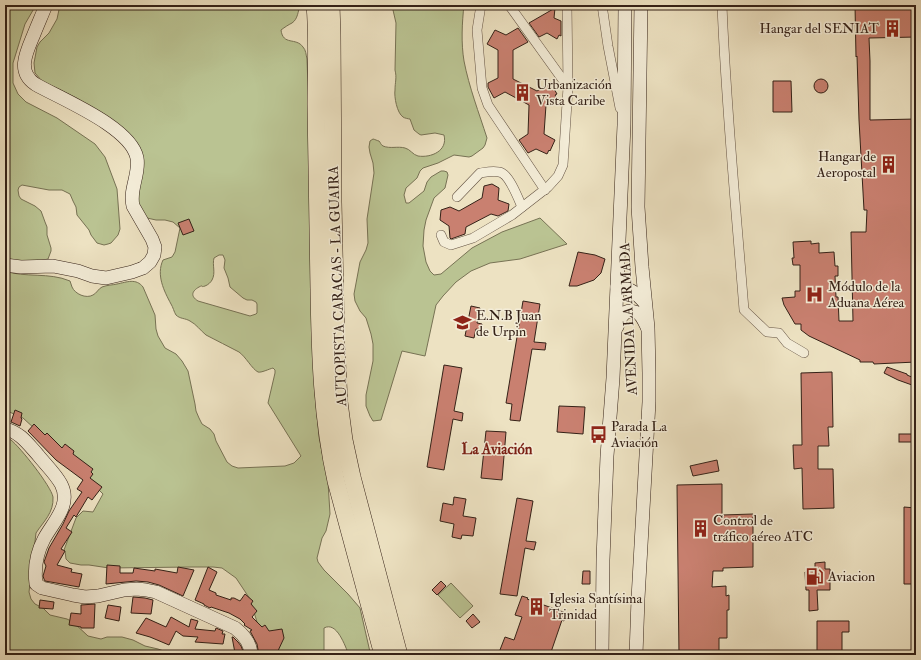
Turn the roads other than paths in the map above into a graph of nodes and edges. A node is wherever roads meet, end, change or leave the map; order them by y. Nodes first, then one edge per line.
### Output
1 (46, 5) edge
2 (315, 5) edge
3 (331, 5) edge
4 (481, 5) edge
5 (509, 5) edge
6 (566, 5) edge
7 (602, 5) edge
8 (625, 5) edge
9 (641, 5) edge
10 (722, 5) edge
11 (568, 87) junction
12 (624, 125) junction
13 (545, 190) junction
14 (457, 197) dead end
15 (522, 207) junction
16 (441, 235) dead end
17 (5, 265) edge
18 (617, 287) junction
19 (645, 303) junction
20 (648, 328) junction
21 (615, 332) junction
22 (804, 353) dead end
23 (5, 429) edge
24 (251, 655) edge
25 (383, 655) edge
26 (399, 655) edge
27 (602, 655) edge
28 (636, 655) edge

1 - 17 main road
2 - 25 highway, AUTOPISTA CARACAS - LA GUAIRA
3 - 26 highway, AUTOPISTA CARACAS - LA GUAIRA
4 - 13 street
5 - 11 street
6 - 11 street
7 - 12 street
8 - 12 main road, AVENIDA LA ARMADA
9 - 19 main road, AVENIDA LA ARMADA
10 - 22 street
11 - 13 street
12 - 18 main road, AVENIDA LA ARMADA
13 - 15 street
14 - 15 street
15 - 16 street
18 - 19 main road
18 - 21 main road, AVENIDA LA ARMADA
19 - 20 main road, AVENIDA LA ARMADA
20 - 21 main road
20 - 28 main road, AVENIDA LA ARMADA
21 - 27 main road, AVENIDA LA ARMADA
23 - 24 main road

